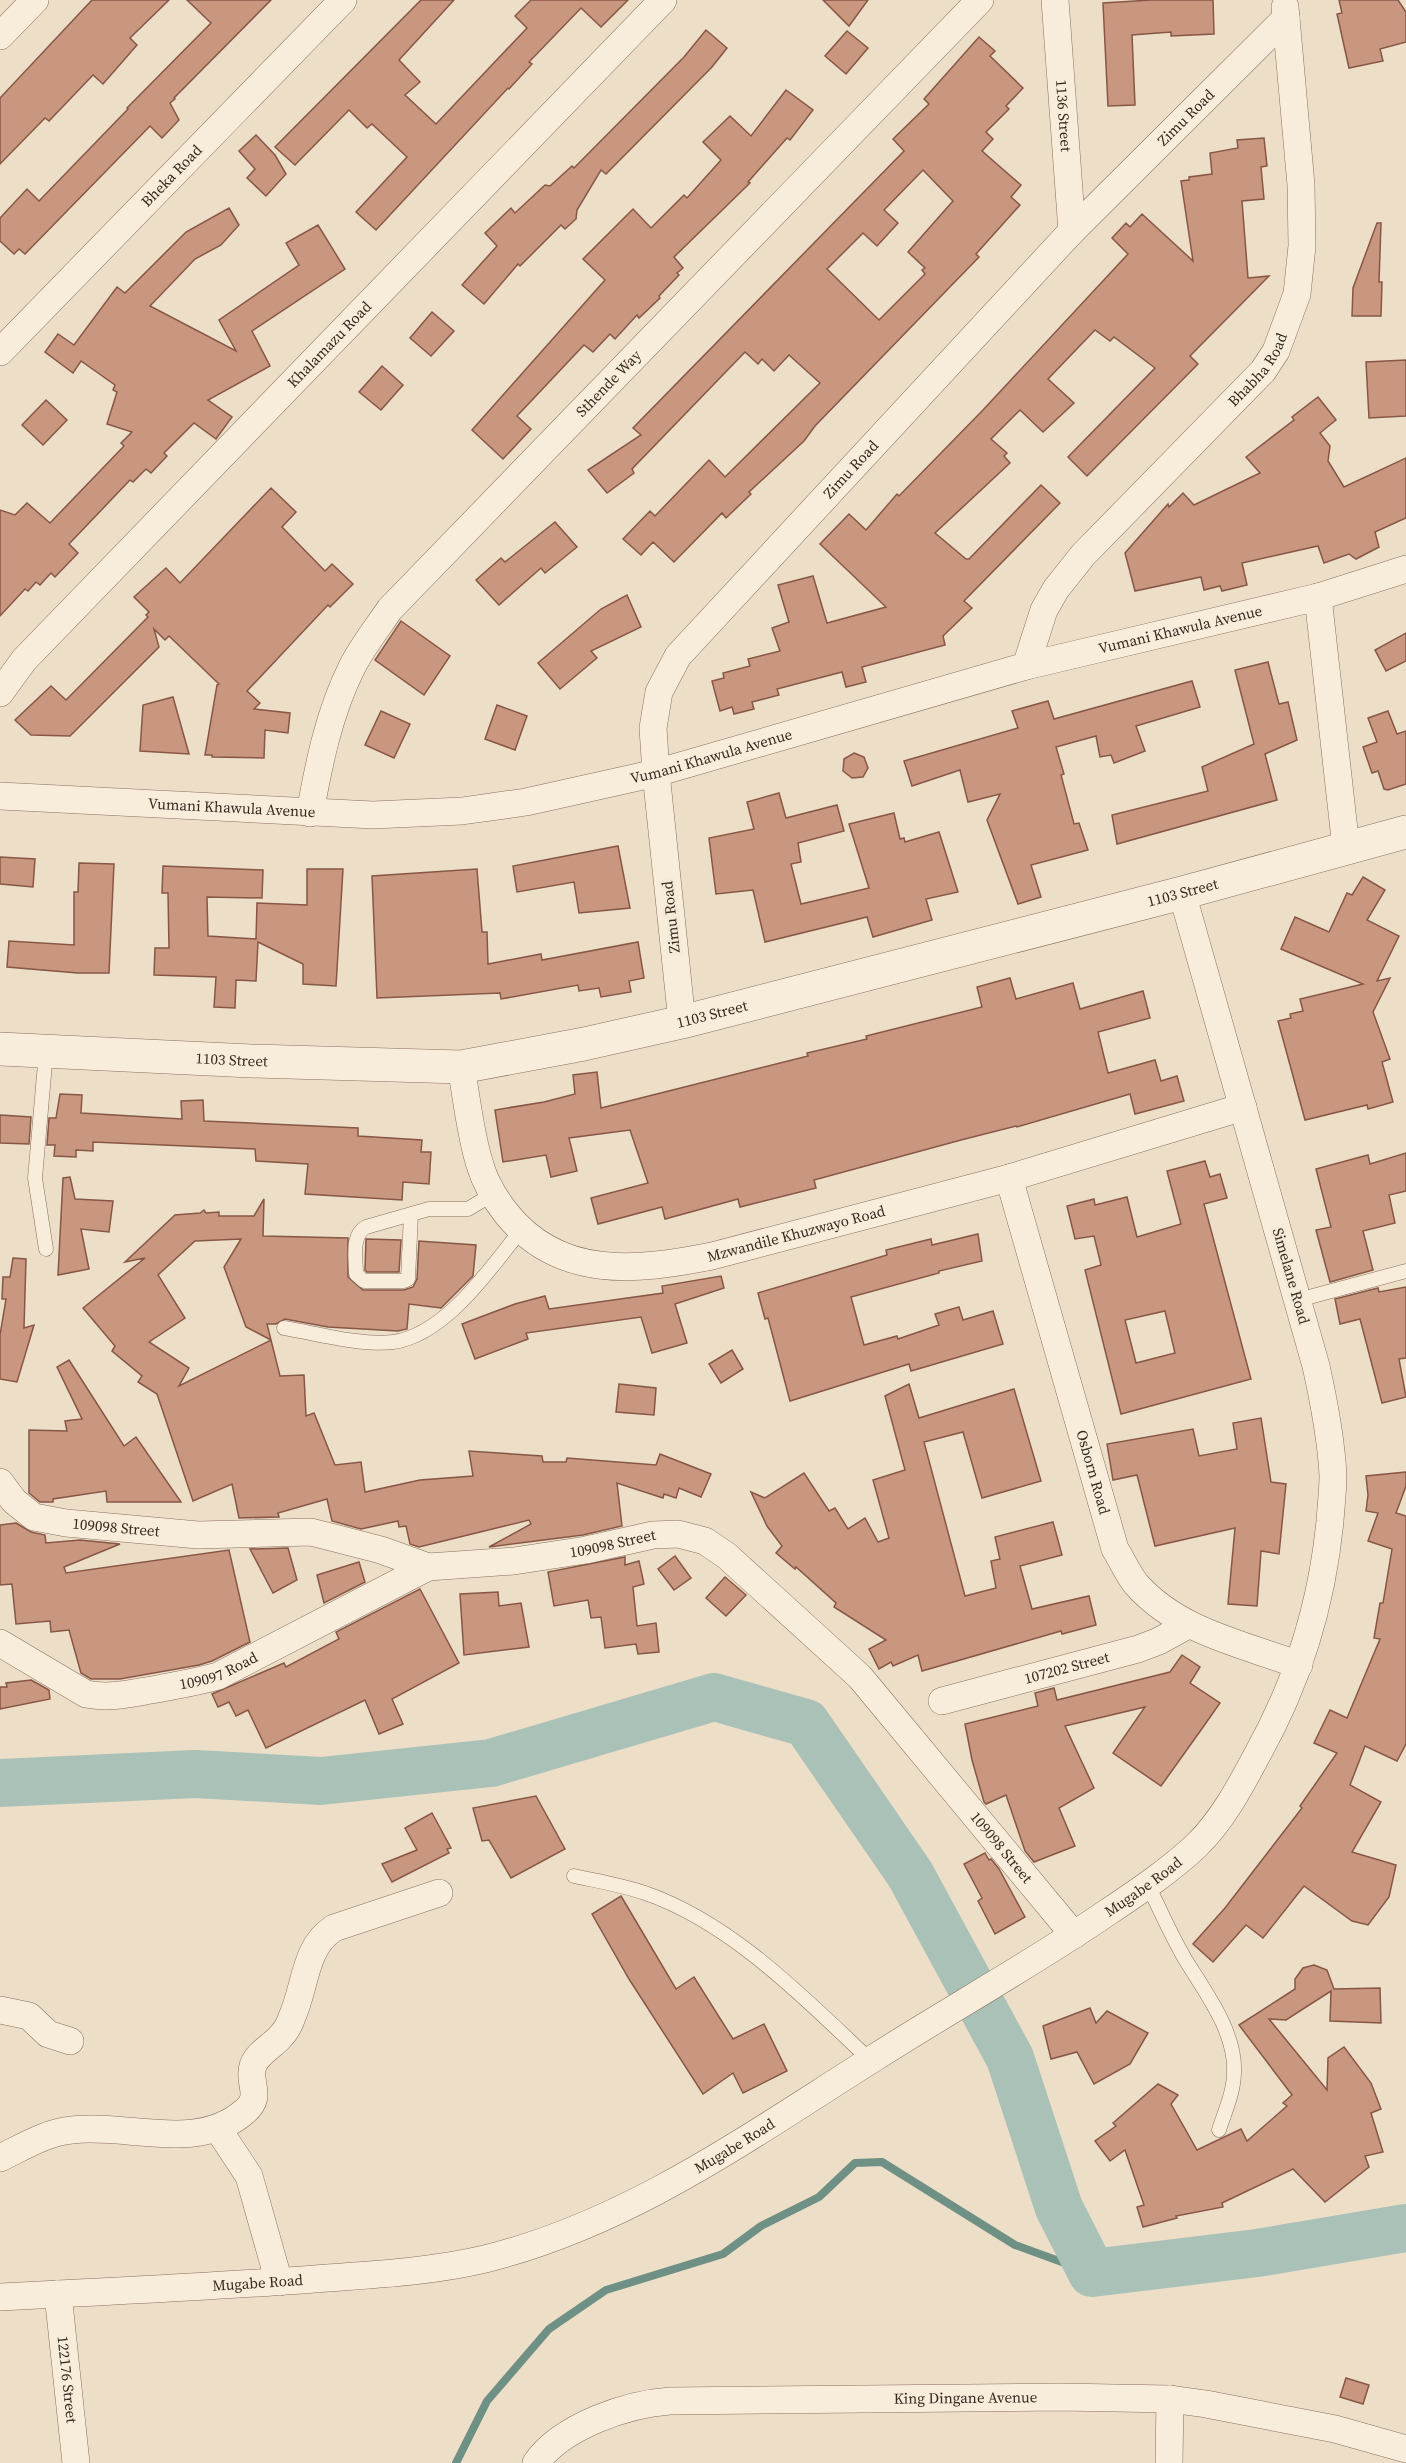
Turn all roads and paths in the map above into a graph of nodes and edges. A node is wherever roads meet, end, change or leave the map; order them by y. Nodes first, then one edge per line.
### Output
1 (35, 0) edge
2 (343, 0) edge
3 (663, 0) edge
4 (981, 0) edge
5 (1055, 0) edge
6 (1286, 9) edge
7 (0, 36) edge
8 (1072, 231) junction
9 (0, 352) edge
10 (1406, 569) edge
11 (1317, 597) junction
12 (1026, 666) junction
13 (0, 693) edge
14 (656, 773) junction
15 (0, 796) edge
16 (310, 813) junction
17 (1406, 832) edge
18 (1346, 848) junction
19 (1182, 893) junction
20 (682, 1022) junction
21 (0, 1049) edge
22 (46, 1052) junction
23 (461, 1067) junction
24 (1243, 1107) junction
25 (1009, 1178) junction
26 (493, 1194) junction
27 (411, 1214) junction
28 (521, 1230) junction
29 (46, 1250) dead end
30 (1406, 1271) edge
31 (1298, 1300) junction
32 (284, 1328) dead end
33 (0, 1482) edge
34 (428, 1567) junction
35 (1188, 1625) junction
36 (0, 1643) edge
37 (1299, 1665) junction
38 (942, 1701) dead end
39 (574, 1876) dead end
40 (1148, 1885) junction
41 (439, 1893) dead end
42 (1074, 1935) junction
43 (0, 2010) edge
44 (70, 2042) dead end
45 (870, 2060) junction
46 (218, 2129) junction
47 (1219, 2130) dead end
48 (0, 2158) edge
49 (279, 2282) junction
50 (58, 2294) junction
51 (0, 2297) edge
52 (1170, 2399) junction
53 (1406, 2449) edge
54 (76, 2463) edge
55 (536, 2463) edge
56 (1170, 2463) edge

1 - 7 street
2 - 9 street, Bheka Road
3 - 13 street, Khalamazu Road
4 - 16 street, Sthende Way
5 - 8 street, 1136 Street
6 - 8 street, Zimu Road
6 - 12 street, Bhabha Road
8 - 14 street, Zimu Road
10 - 11 street, Vumani Khawula Avenue
11 - 12 street, Vumani Khawula Avenue
11 - 18 street
12 - 14 street, Vumani Khawula Avenue
14 - 16 street, Vumani Khawula Avenue
14 - 20 street, Zimu Road
15 - 16 street, Vumani Khawula Avenue
17 - 18 street, 1103 Street
18 - 19 street, 1103 Street
19 - 20 street, 1103 Street
19 - 24 street, Simelane Road
20 - 23 street, 1103 Street
21 - 22 street, 1103 Street
22 - 23 street, 1103 Street
22 - 29 lane
23 - 26 street, Mzwandile Khuzwayo Road
24 - 25 street, Mzwandile Khuzwayo Road
24 - 31 street, Simelane Road
25 - 28 street, Mzwandile Khuzwayo Road
25 - 35 street, Osborn Road
26 - 27 lane
26 - 28 street, Mzwandile Khuzwayo Road
27 - 27 lane
28 - 32 lane
30 - 31 lane
31 - 37 street, Simelane Road
33 - 34 street, 109098 Street
34 - 36 street, 109097 Road
34 - 42 street, 109098 Street
35 - 37 street, Osborn Road
35 - 38 street, 107202 Street
37 - 40 street, Mugabe Road
39 - 45 lane
40 - 42 street, Mugabe Road
40 - 47 lane
41 - 46 street
42 - 45 street, Mugabe Road
43 - 44 street
45 - 49 street, Mugabe Road
46 - 48 street
46 - 49 street
49 - 50 street, Mugabe Road
50 - 51 street, Mugabe Road
50 - 54 street, 122176 Street
52 - 53 street, King Dingane Avenue
52 - 55 street, King Dingane Avenue
52 - 56 street

